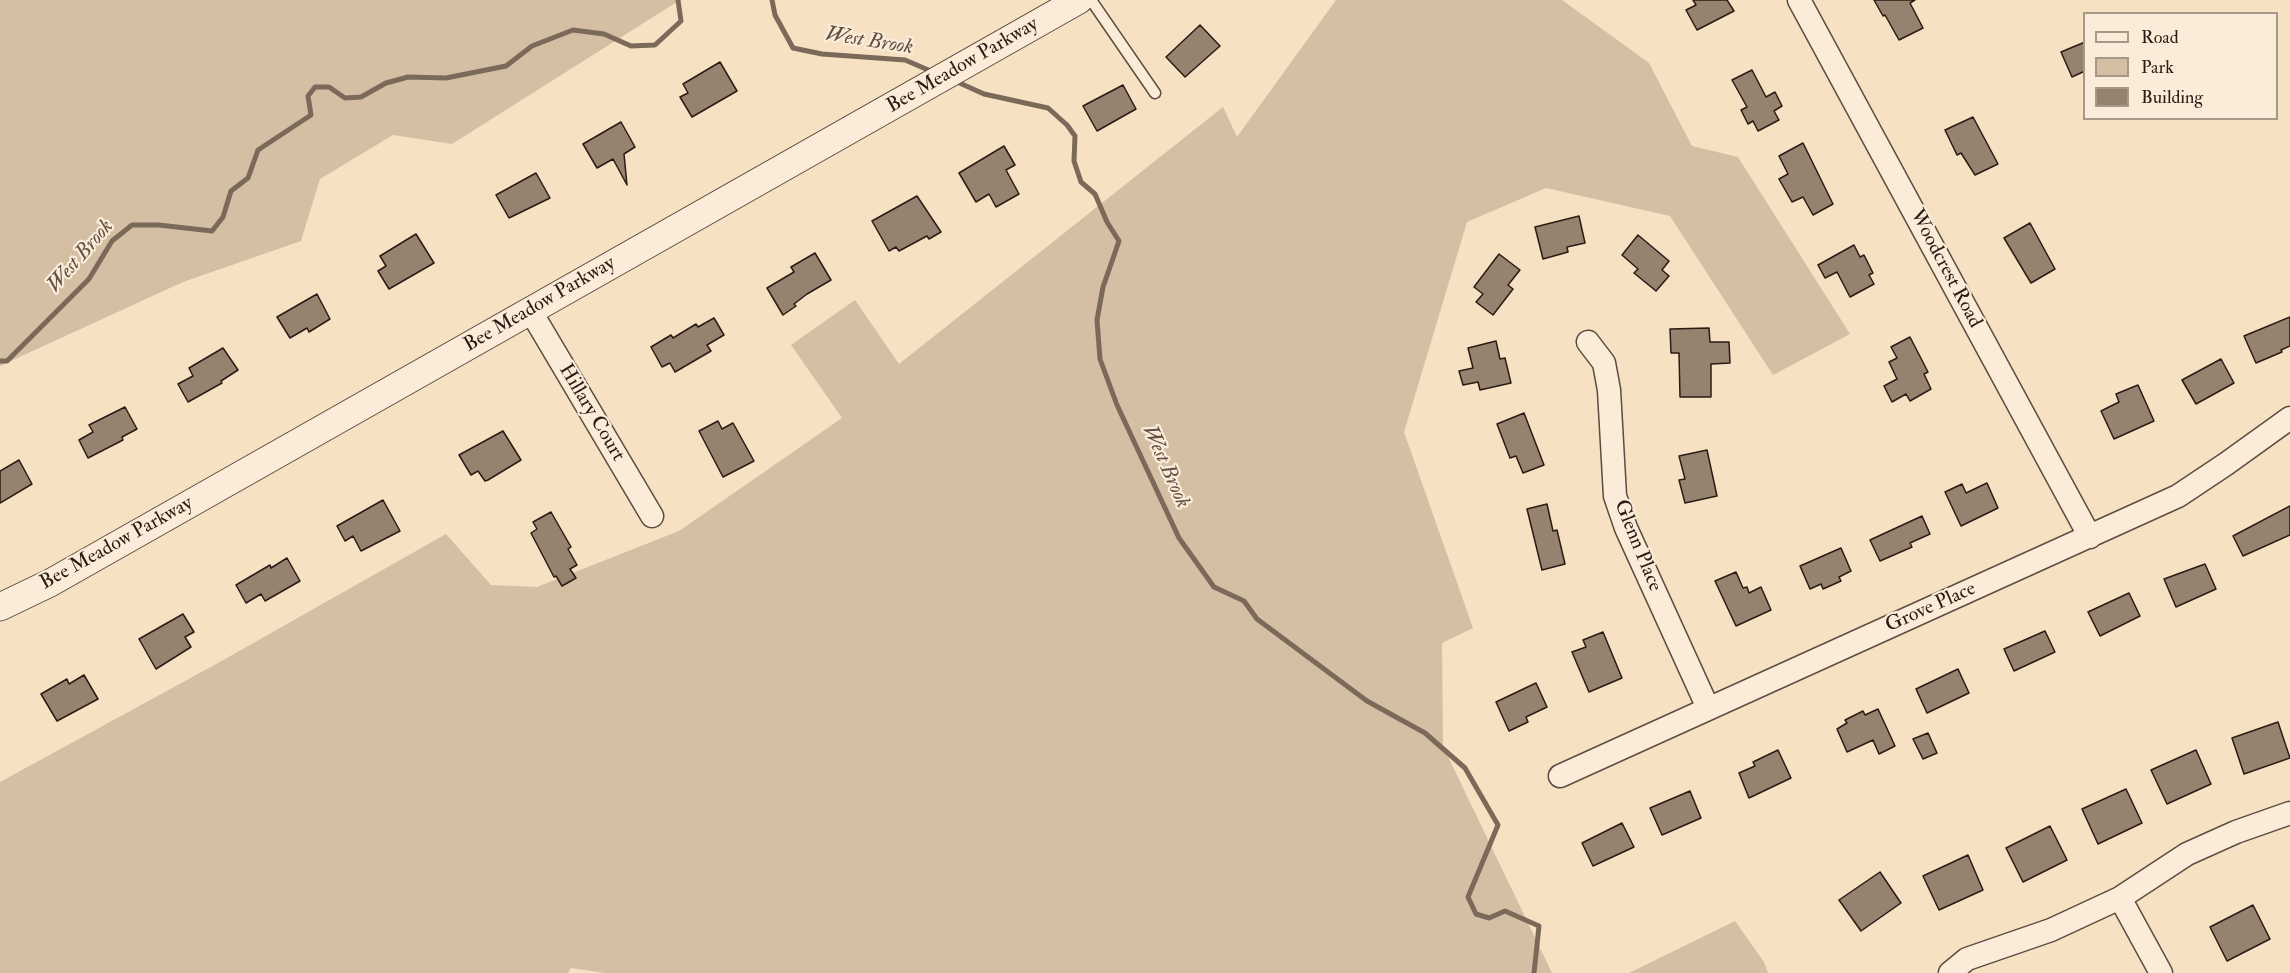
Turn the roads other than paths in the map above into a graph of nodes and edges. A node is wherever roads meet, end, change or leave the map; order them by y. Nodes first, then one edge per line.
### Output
1 (1079, 0) edge
2 (1091, 0) edge
3 (1799, 0) edge
4 (1155, 93) dead end
5 (530, 310) junction
6 (1588, 342) dead end
7 (2290, 418) edge
8 (652, 516) dead end
9 (2090, 537) junction
10 (0, 607) edge
11 (1708, 708) junction
12 (1560, 776) dead end
13 (2290, 813) edge
14 (2120, 898) junction
15 (1950, 973) edge
16 (2161, 973) edge

1 - 5 street, Bee Meadow Parkway
2 - 4 lane
3 - 9 street, Woodcrest Road
5 - 8 street, Hillary Court
5 - 10 street, Bee Meadow Parkway
6 - 11 street, Glenn Place
7 - 9 street, Grove Place
9 - 11 street, Grove Place
11 - 12 street, Grove Place
13 - 14 street
14 - 15 street
14 - 16 street

